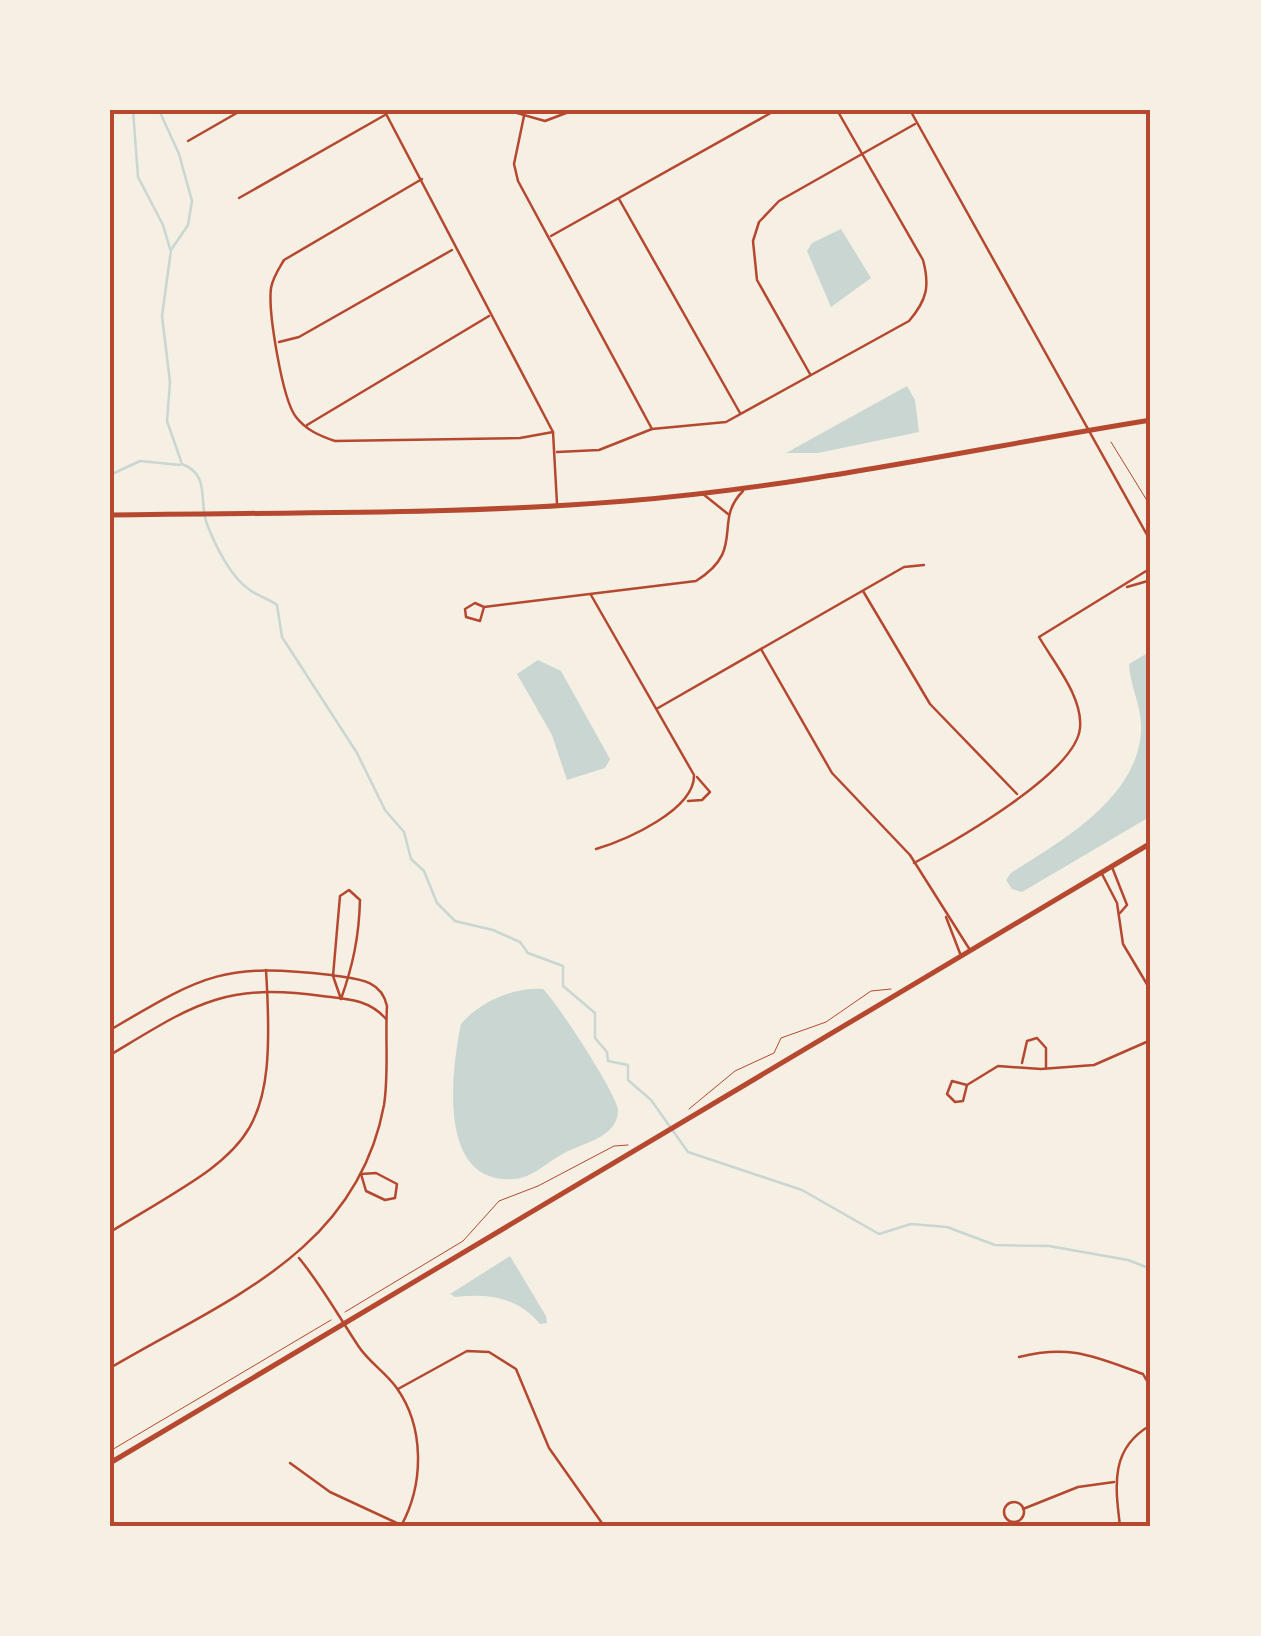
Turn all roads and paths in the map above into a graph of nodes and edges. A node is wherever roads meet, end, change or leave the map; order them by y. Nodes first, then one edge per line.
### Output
1 (242, 110) edge
2 (506, 110) edge
3 (574, 110) edge
4 (776, 110) edge
5 (838, 110) edge
6 (910, 110) edge
7 (385, 112) edge
8 (524, 116) junction
9 (918, 123) junction
10 (188, 141) dead end
11 (863, 153) junction
12 (422, 180) junction
13 (239, 198) dead end
14 (619, 199) junction
15 (549, 237) junction
16 (454, 248) junction
17 (490, 315) junction
18 (278, 343) junction
19 (811, 375) junction
20 (740, 414) junction
21 (1151, 420) edge
22 (304, 426) junction
23 (652, 429) junction
24 (1088, 431) junction
25 (553, 432) junction
26 (1111, 442) dead end
27 (557, 452) junction
28 (748, 487) junction
29 (700, 493) junction
30 (557, 506) junction
31 (1151, 507) edge
32 (110, 514) edge
33 (728, 515) junction
34 (1151, 542) edge
35 (924, 565) dead end
36 (1151, 568) edge
37 (1151, 580) edge
38 (1126, 587) junction
39 (863, 590) junction
40 (590, 592) junction
41 (484, 607) dead end
42 (762, 649) junction
43 (657, 709) junction
44 (694, 775) junction
45 (1018, 795) junction
46 (686, 801) junction
47 (1151, 843) edge
48 (596, 849) dead end
49 (914, 863) junction
50 (1112, 866) junction
51 (1101, 873) junction
52 (1120, 915) junction
53 (946, 916) junction
54 (971, 951) junction
55 (962, 956) junction
56 (265, 967) junction
57 (333, 976) junction
58 (348, 978) junction
59 (267, 989) junction
60 (891, 990) dead end
61 (1151, 991) edge
62 (340, 999) junction
63 (386, 1019) junction
64 (110, 1030) edge
65 (1151, 1040) edge
66 (110, 1055) edge
67 (1022, 1066) junction
68 (1046, 1069) junction
69 (968, 1085) junction
70 (680, 1117) dead end
71 (640, 1141) dead end
72 (361, 1174) junction
73 (110, 1232) edge
74 (297, 1256) junction
75 (339, 1315) junction
76 (346, 1324) junction
77 (1019, 1357) dead end
78 (110, 1368) edge
79 (1151, 1388) edge
80 (398, 1389) junction
81 (1151, 1425) edge
82 (110, 1451) edge
83 (290, 1462) dead end
84 (110, 1463) edge
85 (1116, 1482) junction
86 (1023, 1509) dead end
87 (402, 1526) edge
88 (604, 1526) edge
89 (1120, 1526) edge

1 - 10 street
2 - 8 street
3 - 8 street
4 - 14 street
5 - 11 street
6 - 9 street
7 - 12 street
7 - 13 street
8 - 15 street
9 - 11 street
9 - 24 street
11 - 19 street
11 - 19 street
12 - 16 street
12 - 18 street
14 - 15 street
14 - 20 street
15 - 23 street
16 - 17 street
16 - 18 street
17 - 22 street
17 - 25 street
18 - 22 street
19 - 20 street
20 - 23 street
21 - 24 main road
22 - 25 street
23 - 27 street
24 - 28 main road
24 - 34 street
25 - 27 street
26 - 31 path
27 - 30 street
28 - 29 main road
28 - 33 street
29 - 30 main road
29 - 33 street
30 - 32 main road
33 - 40 street
35 - 39 street
36 - 38 street
37 - 38 street
38 - 45 street
39 - 42 street
39 - 45 street
40 - 41 street
40 - 43 street
42 - 43 street
42 - 49 street
43 - 44 street
44 - 46 street
44 - 46 street
45 - 49 street
46 - 48 street
47 - 50 main road
49 - 53 street
50 - 51 main road
50 - 52 street
51 - 52 street
51 - 54 main road
52 - 61 street
53 - 54 street
53 - 55 street
54 - 55 main road
55 - 76 main road
56 - 57 street
56 - 59 street
56 - 64 street
57 - 58 street
57 - 58 street
57 - 62 street
58 - 62 street
58 - 63 street
59 - 62 street
59 - 66 street
59 - 73 street
60 - 70 path
62 - 63 street
63 - 72 street
65 - 68 street
67 - 68 street
67 - 68 street
67 - 69 street
69 - 69 street
71 - 75 path
72 - 72 street
72 - 74 street
74 - 75 street
74 - 78 street
75 - 76 street
75 - 82 path
76 - 80 street
76 - 84 main road
77 - 79 street
80 - 87 street
80 - 88 street
81 - 85 street
83 - 87 street
85 - 86 street
85 - 89 street

